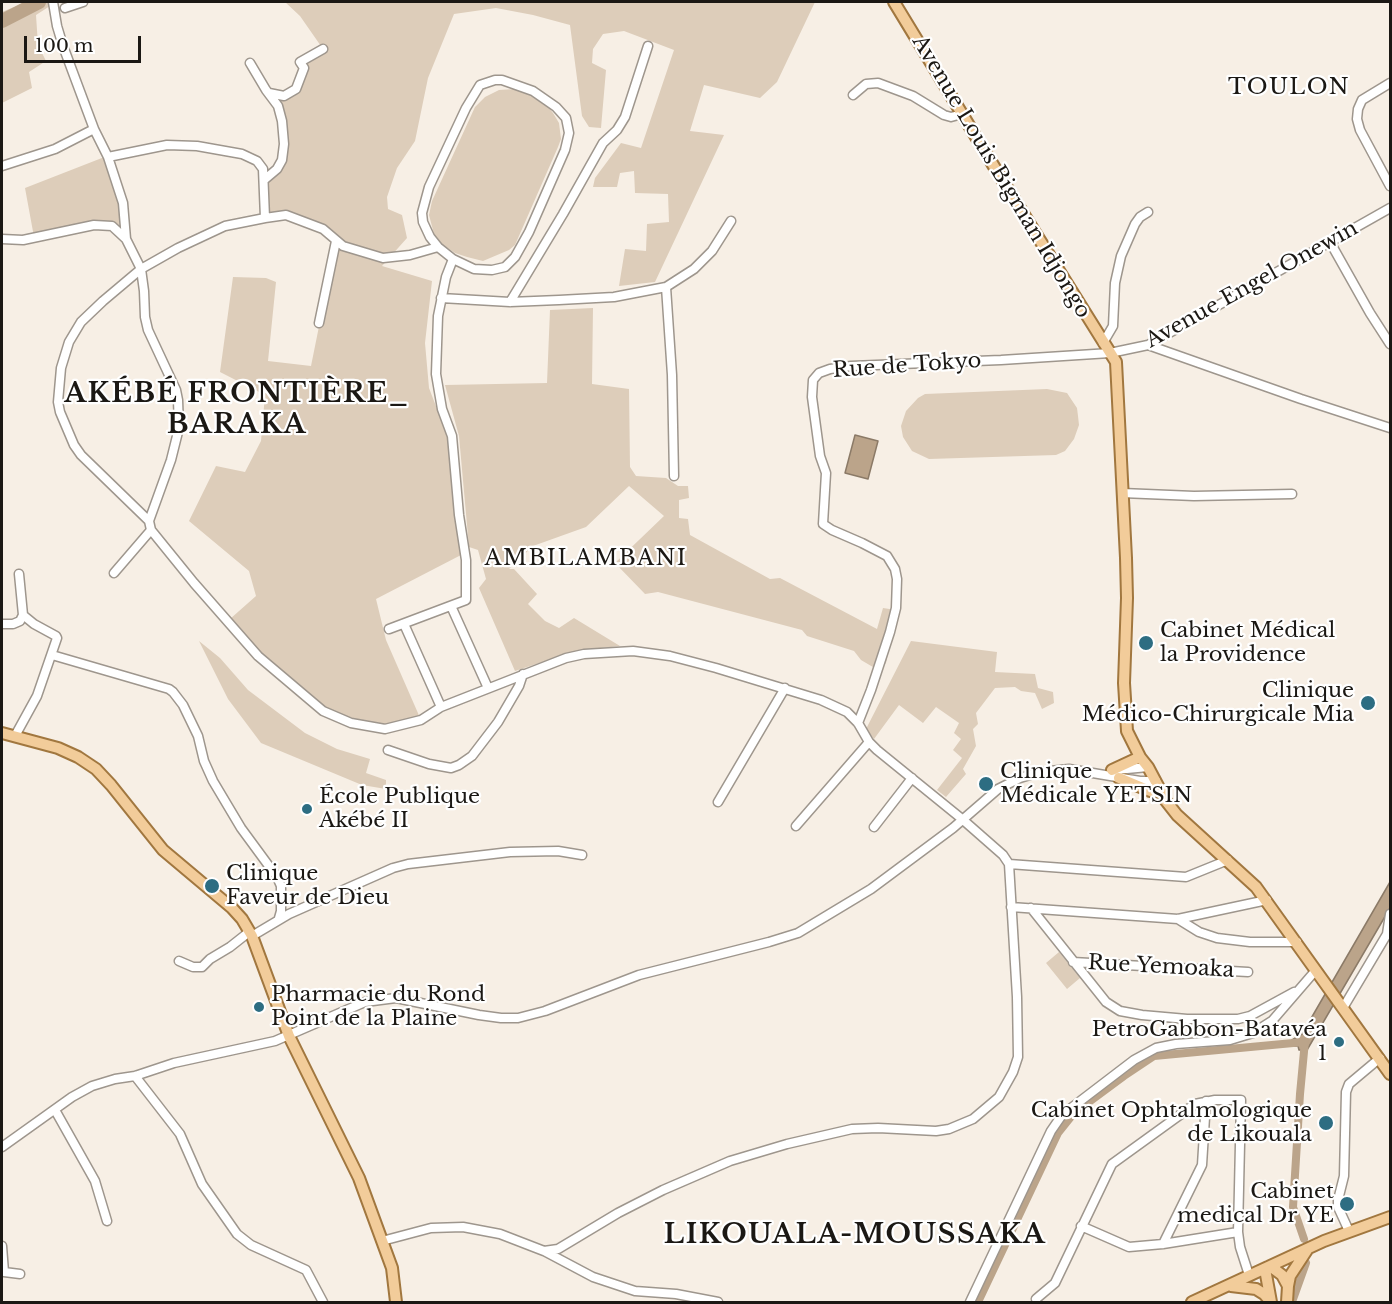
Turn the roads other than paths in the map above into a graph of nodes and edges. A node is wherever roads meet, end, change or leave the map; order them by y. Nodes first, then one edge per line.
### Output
1 (83, 2) edge
2 (894, 2) edge
3 (54, 3) edge
4 (65, 8) dead end
5 (648, 46) dead end
6 (323, 50) dead end
7 (250, 63) dead end
8 (1390, 83) edge
9 (269, 93) junction
10 (853, 95) dead end
11 (962, 114) junction
12 (94, 129) junction
13 (108, 157) junction
14 (2, 166) edge
15 (264, 180) junction
16 (1390, 186) edge
17 (1390, 208) edge
18 (1148, 212) dead end
19 (265, 218) junction
20 (732, 221) dead end
21 (2, 239) edge
22 (126, 239) junction
23 (336, 241) junction
24 (1329, 242) junction
25 (438, 247) junction
26 (453, 259) junction
27 (141, 269) junction
28 (666, 288) junction
29 (441, 298) junction
30 (510, 302) junction
31 (319, 323) dead end
32 (1390, 344) edge
33 (1148, 345) junction
34 (1106, 348) junction
35 (1390, 428) edge
36 (674, 476) dead end
37 (1122, 493) junction
38 (1292, 494) dead end
39 (150, 526) junction
40 (114, 573) dead end
41 (19, 574) dead end
42 (451, 606) junction
43 (23, 615) junction
44 (2, 624) edge
45 (404, 624) junction
46 (389, 629) dead end
47 (52, 655) junction
48 (523, 674) junction
49 (488, 688) junction
50 (785, 688) junction
51 (441, 707) junction
52 (858, 723) junction
53 (2, 733) edge
54 (15, 736) junction
55 (869, 742) junction
56 (388, 750) dead end
57 (1140, 758) junction
58 (1148, 767) junction
59 (1116, 774) junction
60 (912, 778) junction
61 (1156, 781) junction
62 (1163, 792) junction
63 (718, 802) dead end
64 (962, 819) junction
65 (796, 826) dead end
66 (874, 827) dead end
67 (582, 855) dead end
68 (1228, 860) junction
69 (1009, 864) junction
70 (1267, 900) junction
71 (1011, 907) junction
72 (1031, 908) junction
73 (1390, 914) edge
74 (279, 918) junction
75 (1178, 919) junction
76 (1389, 932) edge
77 (250, 934) junction
78 (1297, 942) junction
79 (178, 961) dead end
80 (1073, 962) junction
81 (1316, 970) junction
82 (1248, 972) dead end
83 (1300, 989) junction
84 (1341, 1004) junction
85 (289, 1036) junction
86 (1380, 1058) junction
87 (1390, 1074) edge
88 (135, 1076) junction
89 (1206, 1101) junction
90 (55, 1110) junction
91 (2, 1147) edge
92 (1390, 1217) edge
93 (107, 1221) dead end
94 (1082, 1226) junction
95 (1349, 1231) junction
96 (1238, 1232) junction
97 (382, 1241) junction
98 (1164, 1244) junction
99 (2, 1246) edge
100 (1308, 1249) junction
101 (544, 1251) junction
102 (1268, 1267) junction
103 (20, 1274) dead end
104 (1249, 1275) junction
105 (1228, 1286) junction
106 (1288, 1286) junction
107 (1036, 1299) dead end
108 (323, 1302) edge
109 (396, 1302) edge
110 (717, 1302) edge
111 (970, 1302) edge
112 (1192, 1302) edge
113 (1271, 1302) edge
114 (1287, 1302) edge

1 - 4 street
2 - 11 main road, Avenue Louis Bigman Idjongo
3 - 12 street
5 - 30 street
6 - 9 street
7 - 9 street
8 - 16 street
9 - 15 street
10 - 11 street
11 - 34 main road, Avenue Louis Bigman Idjongo
12 - 13 street
12 - 14 street
13 - 15 street
13 - 22 street
15 - 19 street
17 - 24 street, Avenue Engel Onewin
18 - 34 street
19 - 23 street
19 - 27 street
20 - 28 street
21 - 22 street
22 - 27 street
23 - 25 street
23 - 31 street
24 - 32 street
24 - 33 street, Avenue Engel Onewin
25 - 26 street
25 - 26 street
26 - 29 street
27 - 39 street
27 - 39 street
28 - 30 street
28 - 36 street
29 - 30 street
29 - 42 street
33 - 34 street, Avenue Engel Onewin
33 - 35 street
34 - 37 main road, Avenue Louis Bigman Idjongo
34 - 52 street, Rue de Tokyo
37 - 38 street
37 - 57 main road, Avenue Louis Bigman Idjongo
39 - 40 street
39 - 51 street
41 - 43 street
42 - 45 street
42 - 49 street
43 - 44 street
43 - 47 street
45 - 46 street
45 - 51 street
47 - 54 street
47 - 74 street
48 - 49 street
48 - 50 street
48 - 56 street
49 - 51 street
50 - 52 street
50 - 63 street
52 - 55 street
53 - 54 main road
54 - 77 main road
55 - 60 street
55 - 65 street
57 - 58 main road, Avenue Louis Bigman Idjongo
57 - 59 main road
58 - 59 street
58 - 61 main road, Avenue Louis Bigman Idjongo
59 - 61 street
59 - 62 main road
59 - 64 street
60 - 64 street
60 - 66 street
61 - 62 main road, Avenue Louis Bigman Idjongo
62 - 68 main road, Avenue Louis Bigman Idjongo
64 - 69 street
64 - 85 street
67 - 74 street
68 - 69 street
68 - 70 main road, Avenue Louis Bigman Idjongo
69 - 71 street
70 - 75 street
70 - 78 main road, Avenue Louis Bigman Idjongo
71 - 72 street
71 - 101 street
72 - 75 street
72 - 80 street
73 - 76 street
74 - 77 street
75 - 78 street
76 - 84 street
77 - 79 street
77 - 85 main road
78 - 81 main road, Avenue Louis Bigman Idjongo
80 - 82 street, Rue Yemoaka
80 - 83 street
81 - 83 street
81 - 84 main road, Avenue Louis Bigman Idjongo
83 - 111 street
84 - 86 main road, Avenue Louis Bigman Idjongo
85 - 88 street
85 - 97 main road
86 - 87 main road, Avenue Louis Bigman Idjongo
86 - 95 street
88 - 90 street
88 - 108 street
89 - 94 street
89 - 96 street
89 - 98 street
90 - 91 street
90 - 93 street
92 - 95 main road
94 - 98 street
94 - 107 street
95 - 100 main road
96 - 98 street
96 - 104 street
97 - 101 street
97 - 109 main road
99 - 103 street
100 - 102 main road
100 - 106 main road
101 - 110 street
102 - 104 main road
102 - 106 main road
102 - 113 main road
104 - 105 main road
105 - 112 main road
105 - 113 main road
106 - 114 main road

